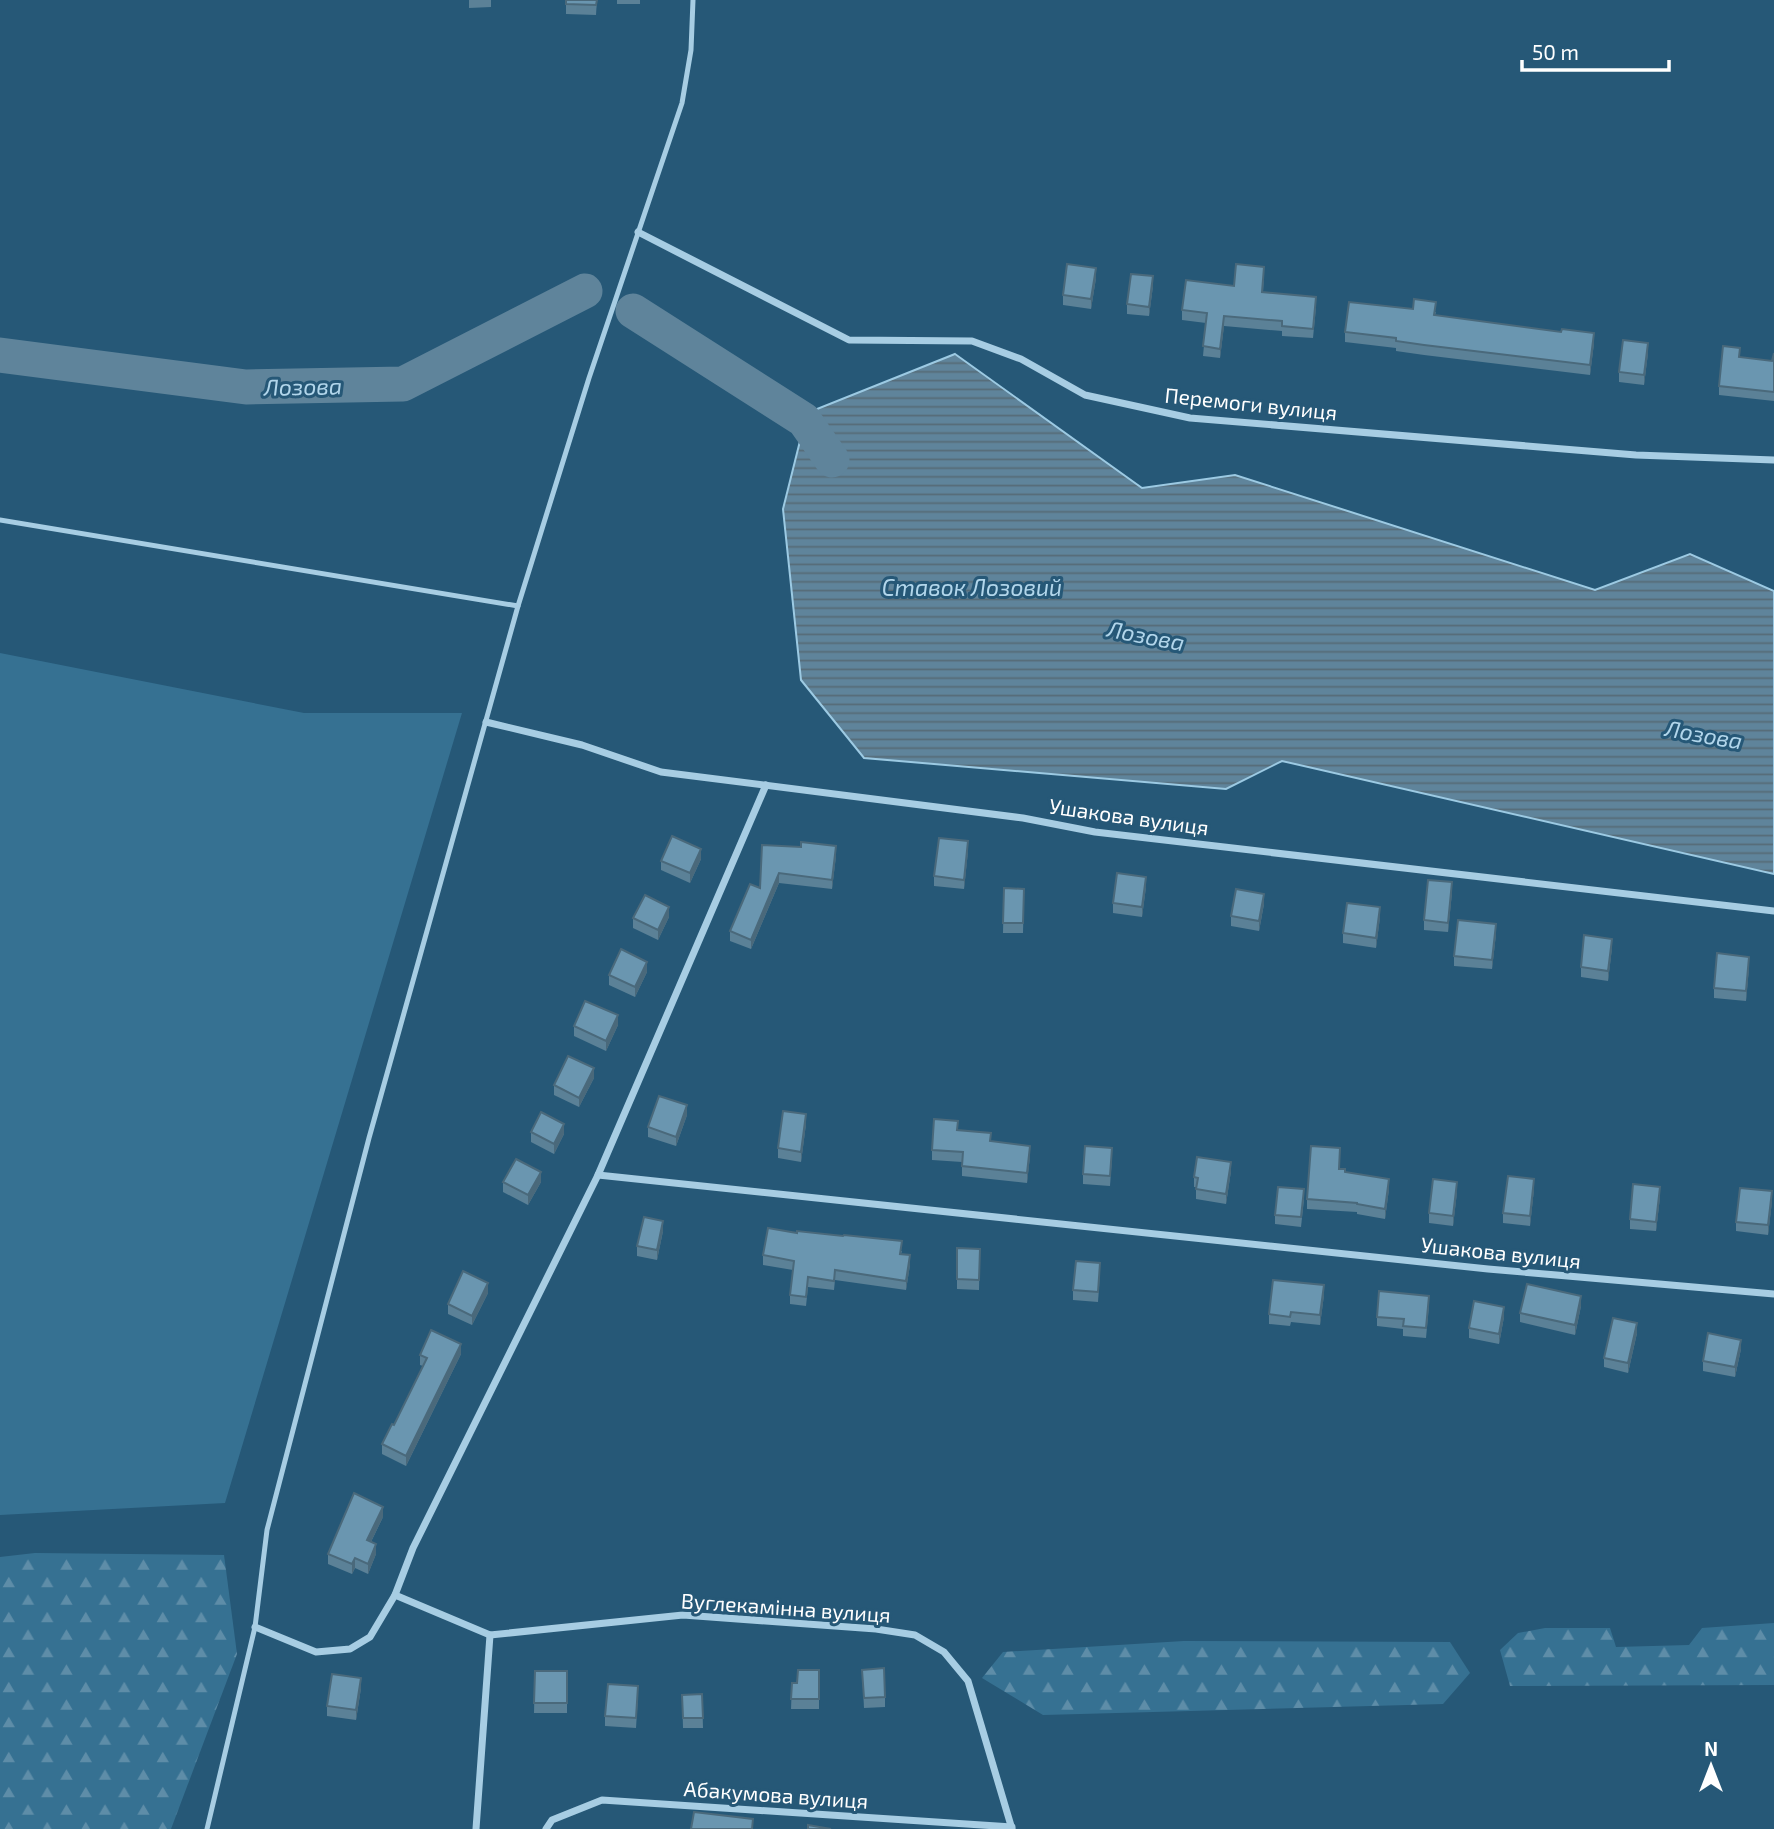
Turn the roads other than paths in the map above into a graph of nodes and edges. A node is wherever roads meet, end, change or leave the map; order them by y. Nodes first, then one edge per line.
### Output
1 (693, 0) edge
2 (638, 232) junction
3 (1774, 460) edge
4 (0, 520) edge
5 (518, 606) junction
6 (486, 722) junction
7 (766, 785) junction
8 (1774, 911) edge
9 (598, 1175) junction
10 (1774, 1294) edge
11 (395, 1595) junction
12 (255, 1627) junction
13 (490, 1634) junction
14 (1012, 1828) edge
15 (207, 1829) edge
16 (477, 1829) edge
17 (546, 1829) edge

1 - 2 lane
2 - 3 street, Перемоги вулиця
2 - 5 lane
4 - 5 lane
5 - 6 lane
6 - 7 street, Ушакова вулиця
6 - 12 lane
7 - 8 street, Ушакова вулиця
7 - 9 street
9 - 10 street, Ушакова вулиця
9 - 11 street
11 - 12 street
11 - 13 street, Вуглекамінна вулиця
12 - 15 lane
13 - 14 street, Вуглекамінна вулиця
13 - 16 street
14 - 17 street, Абакумова вулиця

